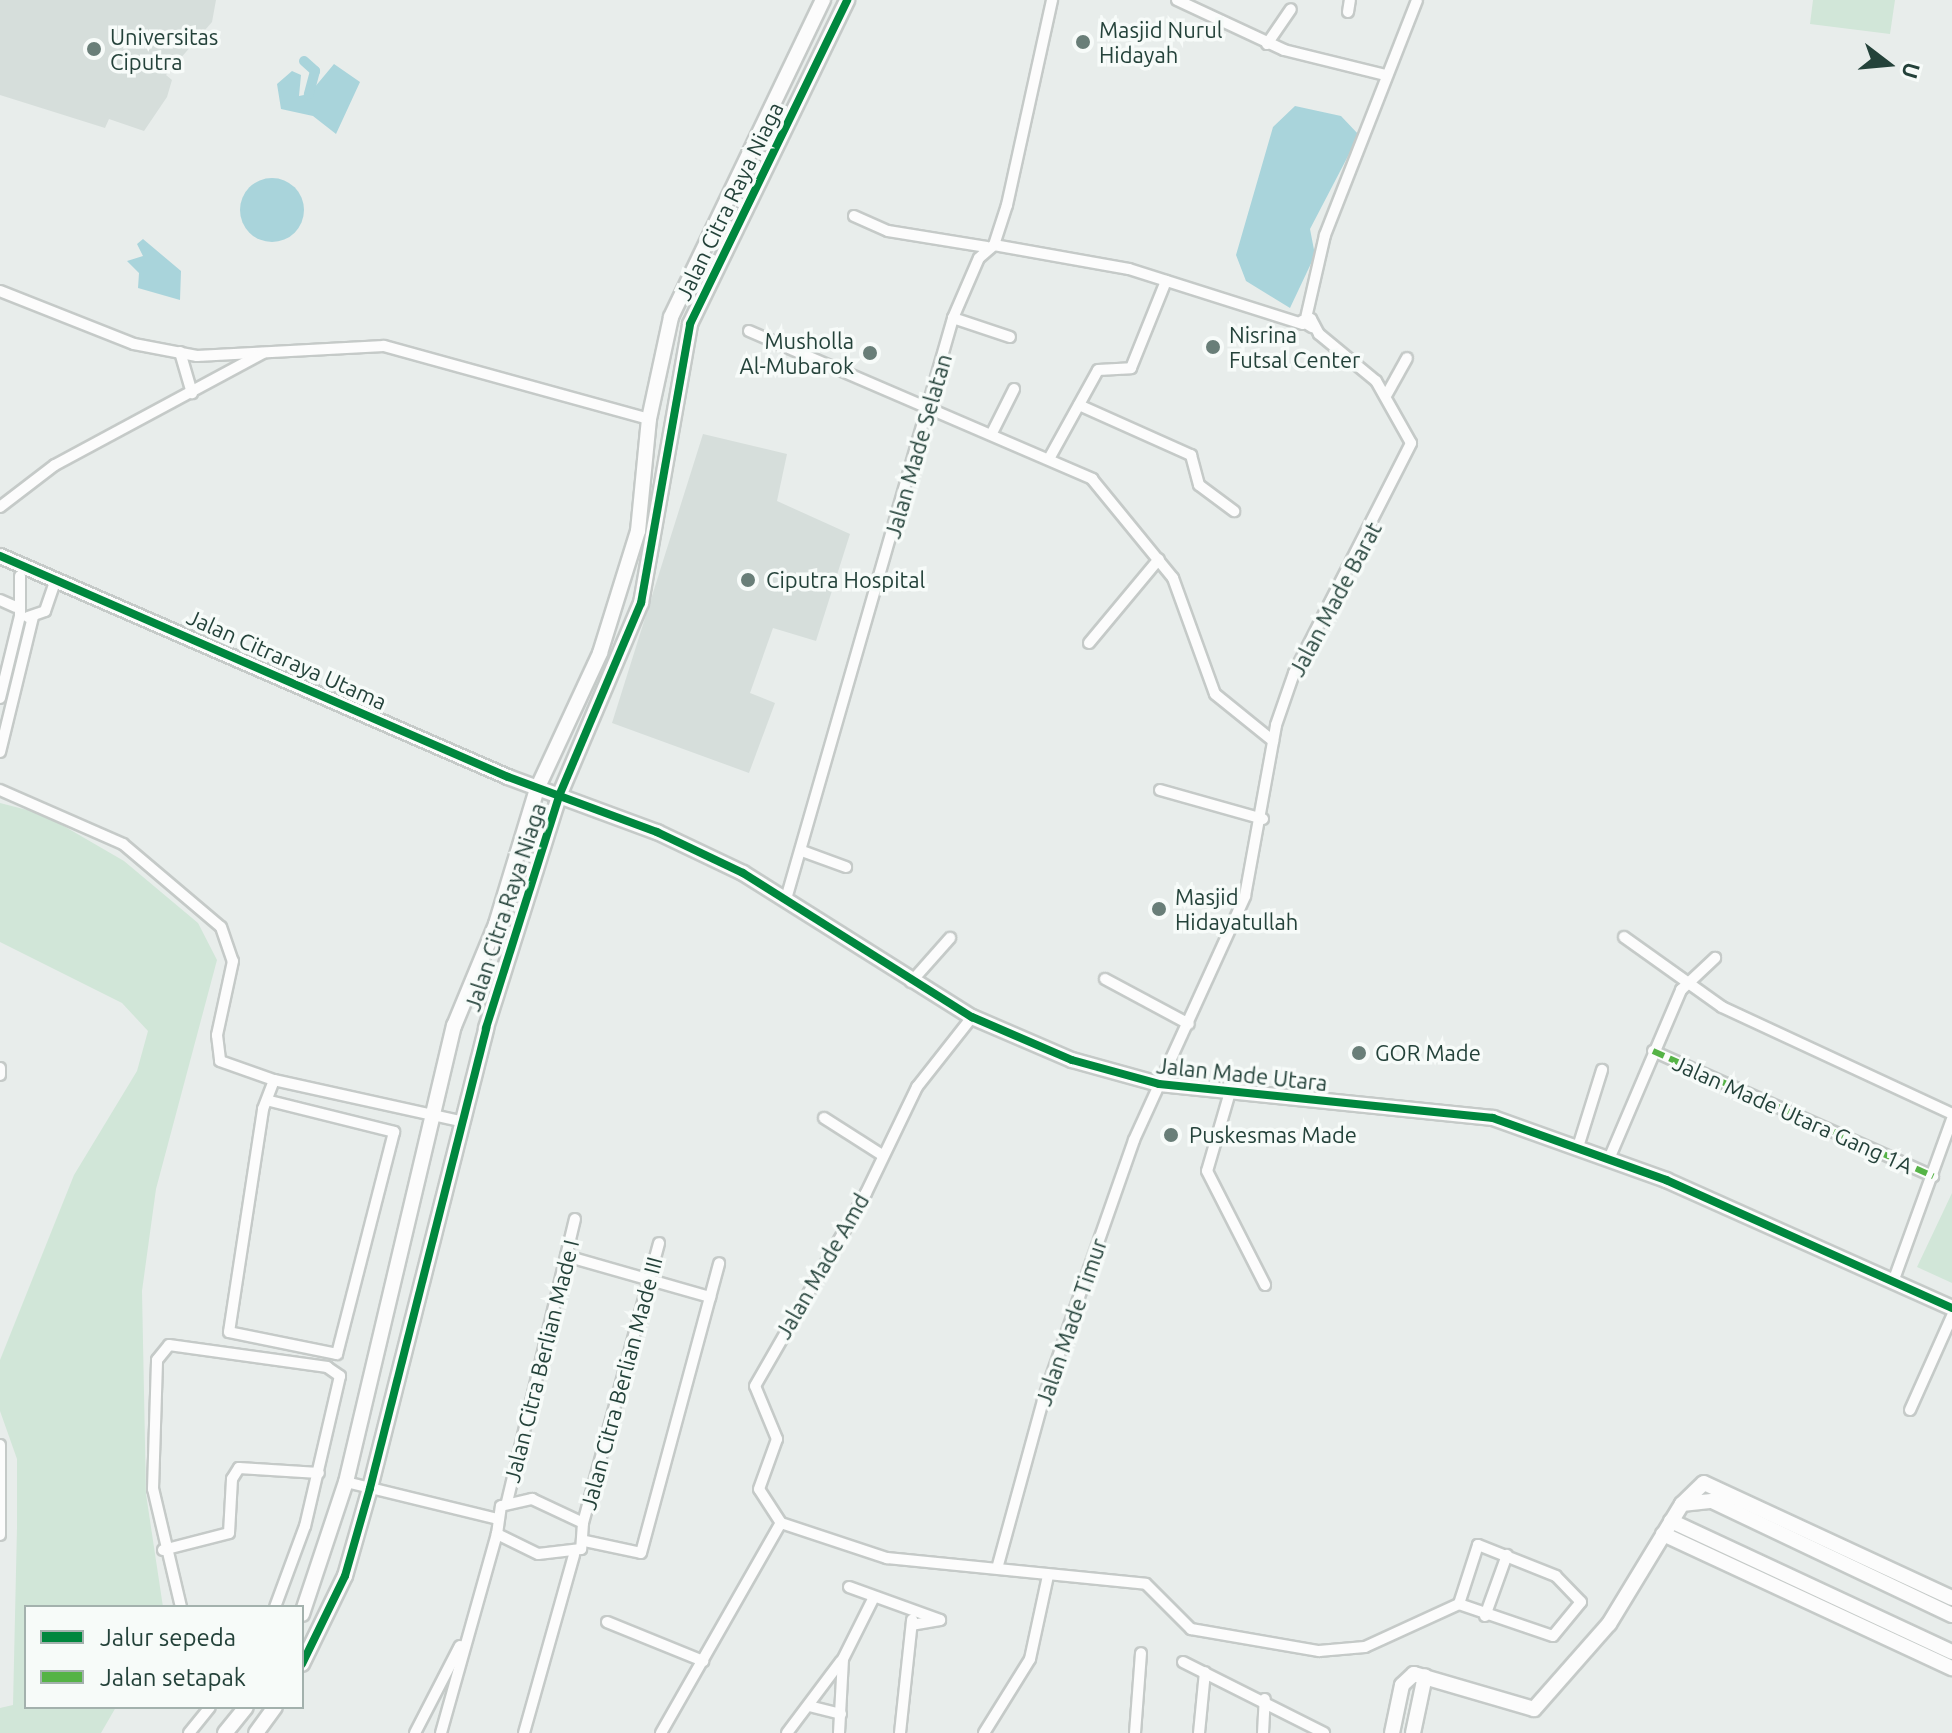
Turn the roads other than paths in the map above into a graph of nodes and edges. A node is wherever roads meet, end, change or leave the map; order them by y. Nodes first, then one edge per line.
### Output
1 (823, 0) edge
2 (847, 0) edge
3 (1052, 0) edge
4 (1177, 0) edge
5 (1350, 0) edge
6 (1417, 0) edge
7 (1291, 9) dead end
8 (1348, 12) dead end
9 (1267, 44) junction
10 (1386, 75) junction
11 (854, 216) dead end
12 (990, 246) junction
13 (1166, 281) junction
14 (0, 291) edge
15 (953, 318) junction
16 (1306, 323) junction
17 (749, 331) dead end
18 (1010, 337) dead end
19 (180, 352) junction
20 (265, 352) junction
21 (1407, 358) dead end
22 (1014, 389) dead end
23 (192, 393) junction
24 (1387, 394) junction
25 (1079, 405) junction
26 (932, 408) junction
27 (649, 419) junction
28 (670, 425) junction
29 (993, 431) junction
30 (1050, 457) junction
31 (0, 507) edge
32 (1234, 511) dead end
33 (0, 556) edge
34 (1159, 559) junction
35 (0, 566) edge
36 (20, 576) junction
37 (50, 580) junction
38 (0, 600) edge
39 (18, 611) junction
40 (33, 617) junction
41 (1089, 643) dead end
42 (0, 698) edge
43 (4, 726) edge
44 (1273, 741) junction
45 (0, 752) edge
46 (537, 789) junction
47 (0, 790) edge
48 (1160, 790) dead end
49 (559, 796) junction
50 (1263, 819) junction
51 (802, 851) junction
52 (846, 867) dead end
53 (786, 899) junction
54 (1624, 937) dead end
55 (950, 938) dead end
56 (1715, 958) dead end
57 (1105, 979) dead end
58 (911, 982) junction
59 (1691, 983) junction
60 (972, 1017) junction
61 (1189, 1024) junction
62 (1653, 1051) junction
63 (0, 1068) edge
64 (1602, 1070) dead end
65 (0, 1075) edge
66 (274, 1080) junction
67 (1159, 1084) junction
68 (1230, 1092) junction
69 (270, 1101) junction
70 (434, 1115) junction
71 (1952, 1116) edge
72 (824, 1118) dead end
73 (461, 1121) junction
74 (1578, 1147) junction
75 (882, 1155) junction
76 (1609, 1159) junction
77 (1933, 1176) junction
78 (575, 1219) dead end
79 (659, 1243) dead end
80 (566, 1256) junction
81 (719, 1263) dead end
82 (649, 1281) junction
83 (1893, 1282) junction
84 (1265, 1285) dead end
85 (710, 1297) junction
86 (1952, 1308) edge
87 (1952, 1316) edge
88 (1910, 1410) dead end
89 (0, 1445) edge
90 (319, 1473) junction
91 (346, 1482) junction
92 (370, 1488) junction
93 (507, 1502) junction
94 (1682, 1504) junction
95 (494, 1518) junction
96 (583, 1523) junction
97 (781, 1523) junction
98 (1667, 1528) junction
99 (497, 1534) junction
100 (0, 1535) edge
101 (585, 1541) junction
102 (163, 1550) junction
103 (574, 1555) junction
104 (1507, 1555) junction
105 (998, 1565) junction
106 (1048, 1576) junction
107 (849, 1587) dead end
108 (874, 1597) junction
109 (1952, 1598) edge
110 (1459, 1604) junction
111 (180, 1605) edge
112 (276, 1605) edge
113 (913, 1607) junction
114 (304, 1608) edge
115 (1952, 1615) edge
116 (1485, 1616) junction
117 (607, 1622) dead end
118 (912, 1625) junction
119 (471, 1626) junction
120 (1952, 1652) edge
121 (1141, 1653) dead end
122 (843, 1659) junction
123 (304, 1660) edge
124 (703, 1661) junction
125 (1183, 1662) dead end
126 (1952, 1668) edge
127 (1205, 1672) junction
128 (1425, 1676) junction
129 (1265, 1699) junction
130 (809, 1706) junction
131 (208, 1709) edge
132 (244, 1709) edge
133 (274, 1709) edge
134 (841, 1714) junction
135 (662, 1729) edge
136 (1322, 1730) edge
137 (189, 1733) edge
138 (225, 1733) edge
139 (256, 1733) edge
140 (415, 1733) edge
141 (441, 1733) edge
142 (524, 1733) edge
143 (787, 1733) edge
144 (839, 1733) edge
145 (900, 1733) edge
146 (984, 1733) edge
147 (1135, 1733) edge
148 (1199, 1733) edge
149 (1263, 1733) edge
150 (1392, 1733) edge
151 (1413, 1733) edge

1 - 27 street, Jalan Citra Raya Niaga
2 - 28 street, Jalan Citra Raya Niaga
3 - 12 street, Jalan Made Selatan
4 - 9 street
5 - 8 street
6 - 10 street
7 - 9 street
9 - 10 street
10 - 16 street
11 - 12 street, Jalan Made Barat
12 - 13 street, Jalan Made Barat
12 - 15 street, Jalan Made Selatan
13 - 16 street, Jalan Made Barat
13 - 25 street
14 - 19 street
15 - 18 street
15 - 26 street, Jalan Made Selatan
16 - 24 street, Jalan Made Barat
17 - 26 street
19 - 20 street
19 - 23 street
20 - 23 street
20 - 27 street
21 - 24 street
22 - 29 street
23 - 31 street
24 - 44 street, Jalan Made Barat
25 - 30 street
25 - 32 street
26 - 29 street
26 - 51 street, Jalan Made Selatan
27 - 28 street
27 - 46 street, Jalan Citra Raya Niaga
28 - 49 street, Jalan Citra Raya Niaga
29 - 30 street
30 - 34 street
33 - 37 street, Jalan Citraraya Utama
34 - 41 street
34 - 44 street
35 - 36 street, Jalan Citraraya Utama
36 - 37 street, Jalan Citraraya Utama
36 - 39 street
37 - 40 street
37 - 46 street, Jalan Citraraya Utama
38 - 39 street
39 - 40 street
39 - 42 street
40 - 43 street
43 - 45 street
44 - 50 street, Jalan Made Barat
46 - 49 street, Jalan Citraraya Utama
46 - 70 street, Jalan Citra Raya Niaga
47 - 66 street
48 - 50 street
49 - 53 street, Jalan Made Utara
49 - 73 street, Jalan Citra Raya Niaga
50 - 61 street, Jalan Made Barat
51 - 52 street
51 - 53 street, Jalan Made Selatan
53 - 58 street, Jalan Made Utara
54 - 59 street
55 - 58 street
56 - 59 street
57 - 61 street
58 - 60 street, Jalan Made Utara
59 - 62 street
59 - 71 street
60 - 67 street, Jalan Made Utara
60 - 75 street, Jalan Made Amd
61 - 67 street, Jalan Made Barat
62 - 76 street
62 - 77 street, Jalan Made Utara Gang 1A
63 - 65 street
64 - 74 street
66 - 69 street
66 - 70 street
67 - 68 street, Jalan Made Utara
67 - 105 street, Jalan Made Timur
68 - 74 street, Jalan Made Utara
68 - 84 street
69 - 69 street
70 - 73 street
70 - 91 street, Jalan Citra Raya Niaga
71 - 77 street
72 - 75 street
73 - 92 street, Jalan Citra Raya Niaga
74 - 76 street, Jalan Made Utara
75 - 97 street, Jalan Made Amd
76 - 83 street, Jalan Made Utara
77 - 83 street
78 - 80 street, Jalan Citra Berlian Made I
79 - 82 street, Jalan Citra Berlian Made III
80 - 82 street
80 - 93 street, Jalan Citra Berlian Made I
81 - 85 street
82 - 85 street
82 - 96 street, Jalan Citra Berlian Made III
83 - 86 street, Jalan Made Utara
85 - 101 street
87 - 88 street
89 - 100 street
90 - 102 street
90 - 102 street
90 - 112 street
91 - 92 street
91 - 114 street, Jalan Citra Raya Niaga
92 - 95 street
92 - 123 street, Jalan Citra Raya Niaga
93 - 95 street
93 - 96 street
94 - 98 street
94 - 109 street
94 - 115 street
95 - 99 street
96 - 101 street
97 - 105 street
97 - 124 street
98 - 120 street
98 - 126 street
98 - 128 street
99 - 103 street
99 - 119 street
101 - 103 street
102 - 111 street
103 - 142 street
104 - 110 street
104 - 116 street
104 - 116 street
105 - 106 street
106 - 110 street
106 - 146 street
107 - 108 street
108 - 113 street
108 - 122 street
110 - 116 street
113 - 118 street
113 - 118 street
117 - 124 street
118 - 145 street
119 - 140 street
119 - 141 street
121 - 147 street
122 - 130 street
122 - 134 street
124 - 135 street
125 - 127 street
127 - 129 street
127 - 148 street
128 - 150 street
128 - 151 street
129 - 136 street
129 - 149 street
130 - 134 street
130 - 143 street
131 - 137 street
132 - 138 street
133 - 139 street
134 - 144 street

